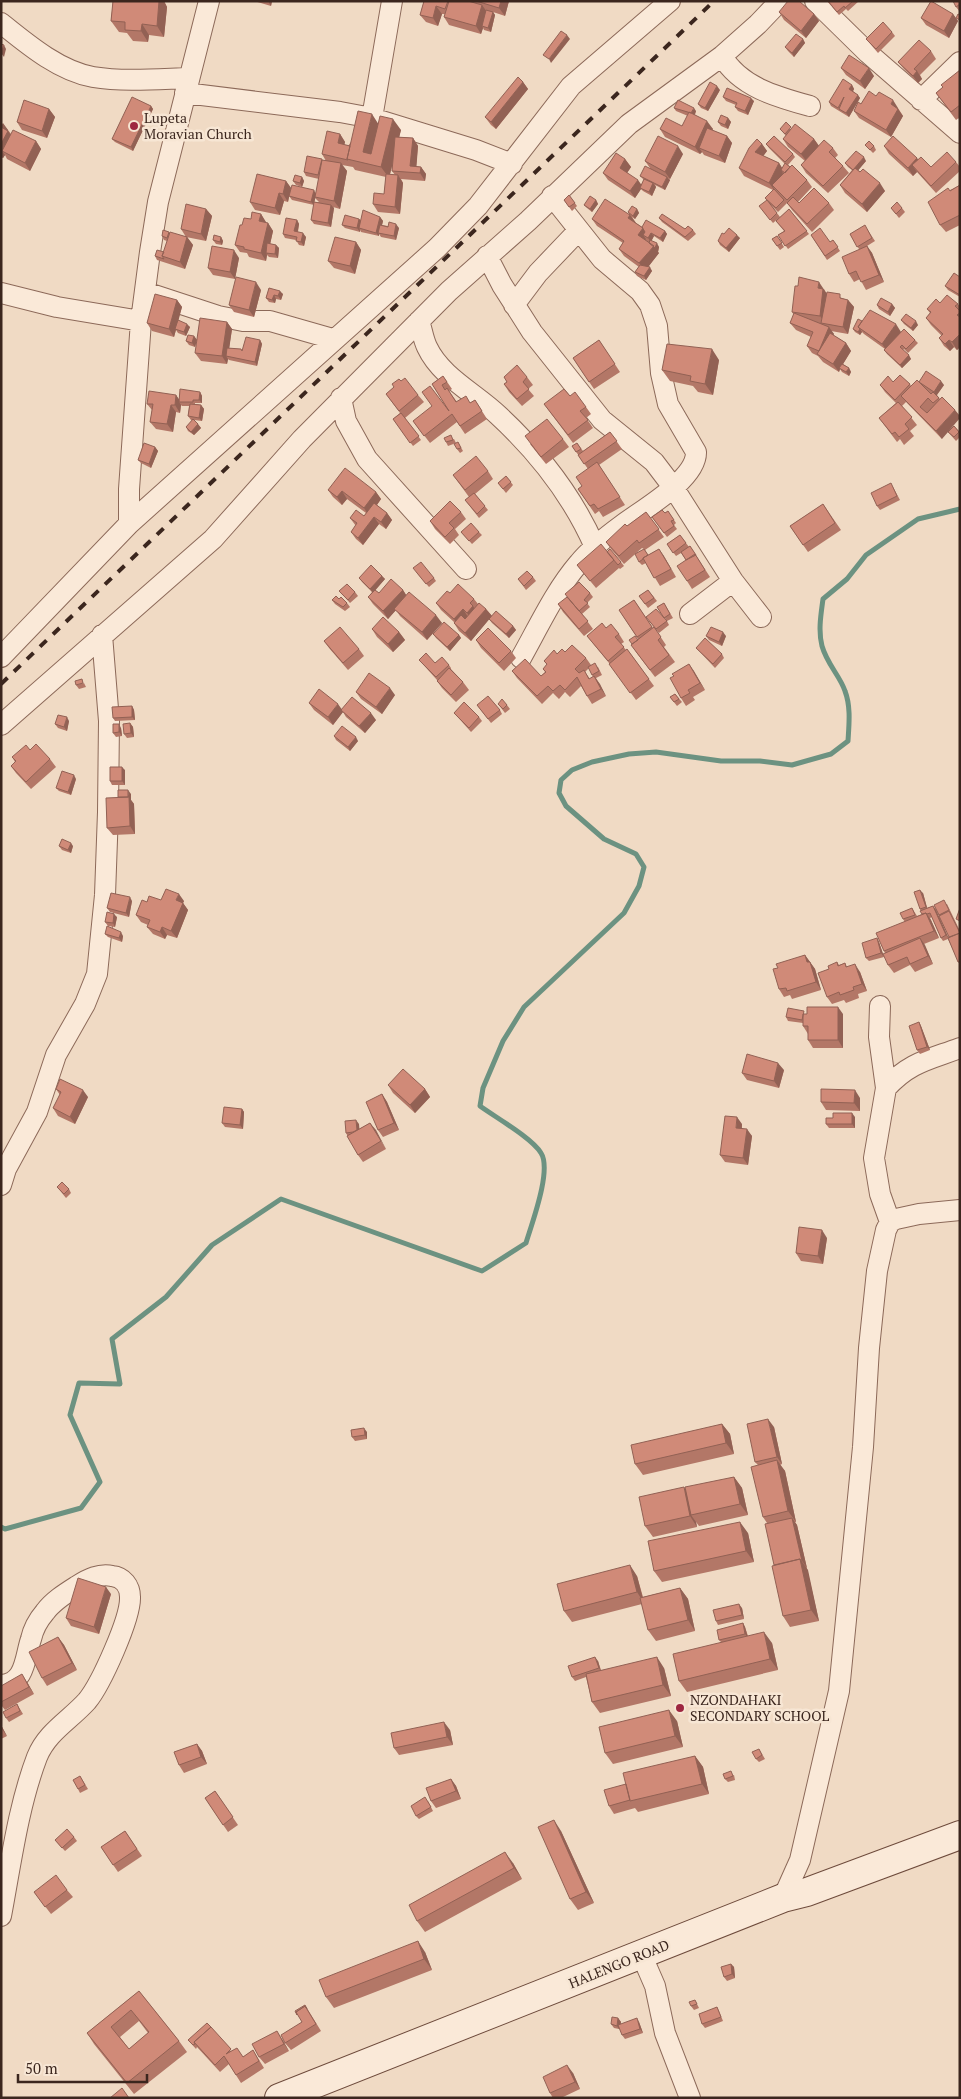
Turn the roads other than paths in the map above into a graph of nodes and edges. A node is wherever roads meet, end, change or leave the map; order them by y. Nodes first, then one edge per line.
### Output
1 (210, 1) edge
2 (392, 1) edge
3 (780, 1) edge
4 (815, 1) edge
5 (666, 2) edge
6 (1, 23) edge
7 (722, 56) junction
8 (960, 62) edge
9 (187, 85) junction
10 (921, 100) junction
11 (810, 106) dead end
12 (372, 118) junction
13 (960, 133) edge
14 (512, 164) junction
15 (552, 196) junction
16 (578, 231) junction
17 (487, 256) junction
18 (1, 293) edge
19 (144, 293) junction
20 (514, 305) junction
21 (141, 321) junction
22 (419, 321) junction
23 (333, 339) junction
24 (341, 398) junction
25 (673, 487) junction
26 (129, 524) junction
27 (595, 547) junction
28 (466, 569) dead end
29 (733, 581) junction
30 (690, 614) dead end
31 (761, 617) dead end
32 (102, 635) junction
33 (1, 657) edge
34 (521, 658) dead end
35 (1, 725) edge
36 (880, 1006) dead end
37 (960, 1048) edge
38 (886, 1088) junction
39 (1, 1185) edge
40 (960, 1210) edge
41 (890, 1222) junction
42 (1, 1686) edge
43 (960, 1835) edge
44 (783, 1898) junction
45 (1, 1916) edge
46 (642, 1956) junction
47 (279, 2098) edge
48 (690, 2098) edge

1 - 9 street
2 - 12 street
3 - 7 street
4 - 10 street
5 - 14 street
6 - 9 street
7 - 11 street
7 - 15 street
8 - 10 street
9 - 12 street
9 - 19 street
10 - 13 street
12 - 14 street
14 - 23 street
15 - 16 street
15 - 17 street
16 - 20 street
16 - 25 street
17 - 20 street
17 - 22 street
18 - 21 street
19 - 21 street
19 - 23 street
20 - 25 street
21 - 26 street
22 - 24 street
22 - 27 street
23 - 26 street
24 - 28 street
24 - 32 street
25 - 27 street
25 - 29 street
26 - 33 street
27 - 34 street
29 - 30 street
29 - 31 street
32 - 35 street
32 - 39 street
36 - 38 street
37 - 38 street
38 - 41 street
40 - 41 street
41 - 44 street
42 - 45 street
43 - 44 street, HALENGO ROAD
44 - 46 street, HALENGO ROAD
46 - 47 street, HALENGO ROAD
46 - 48 street

